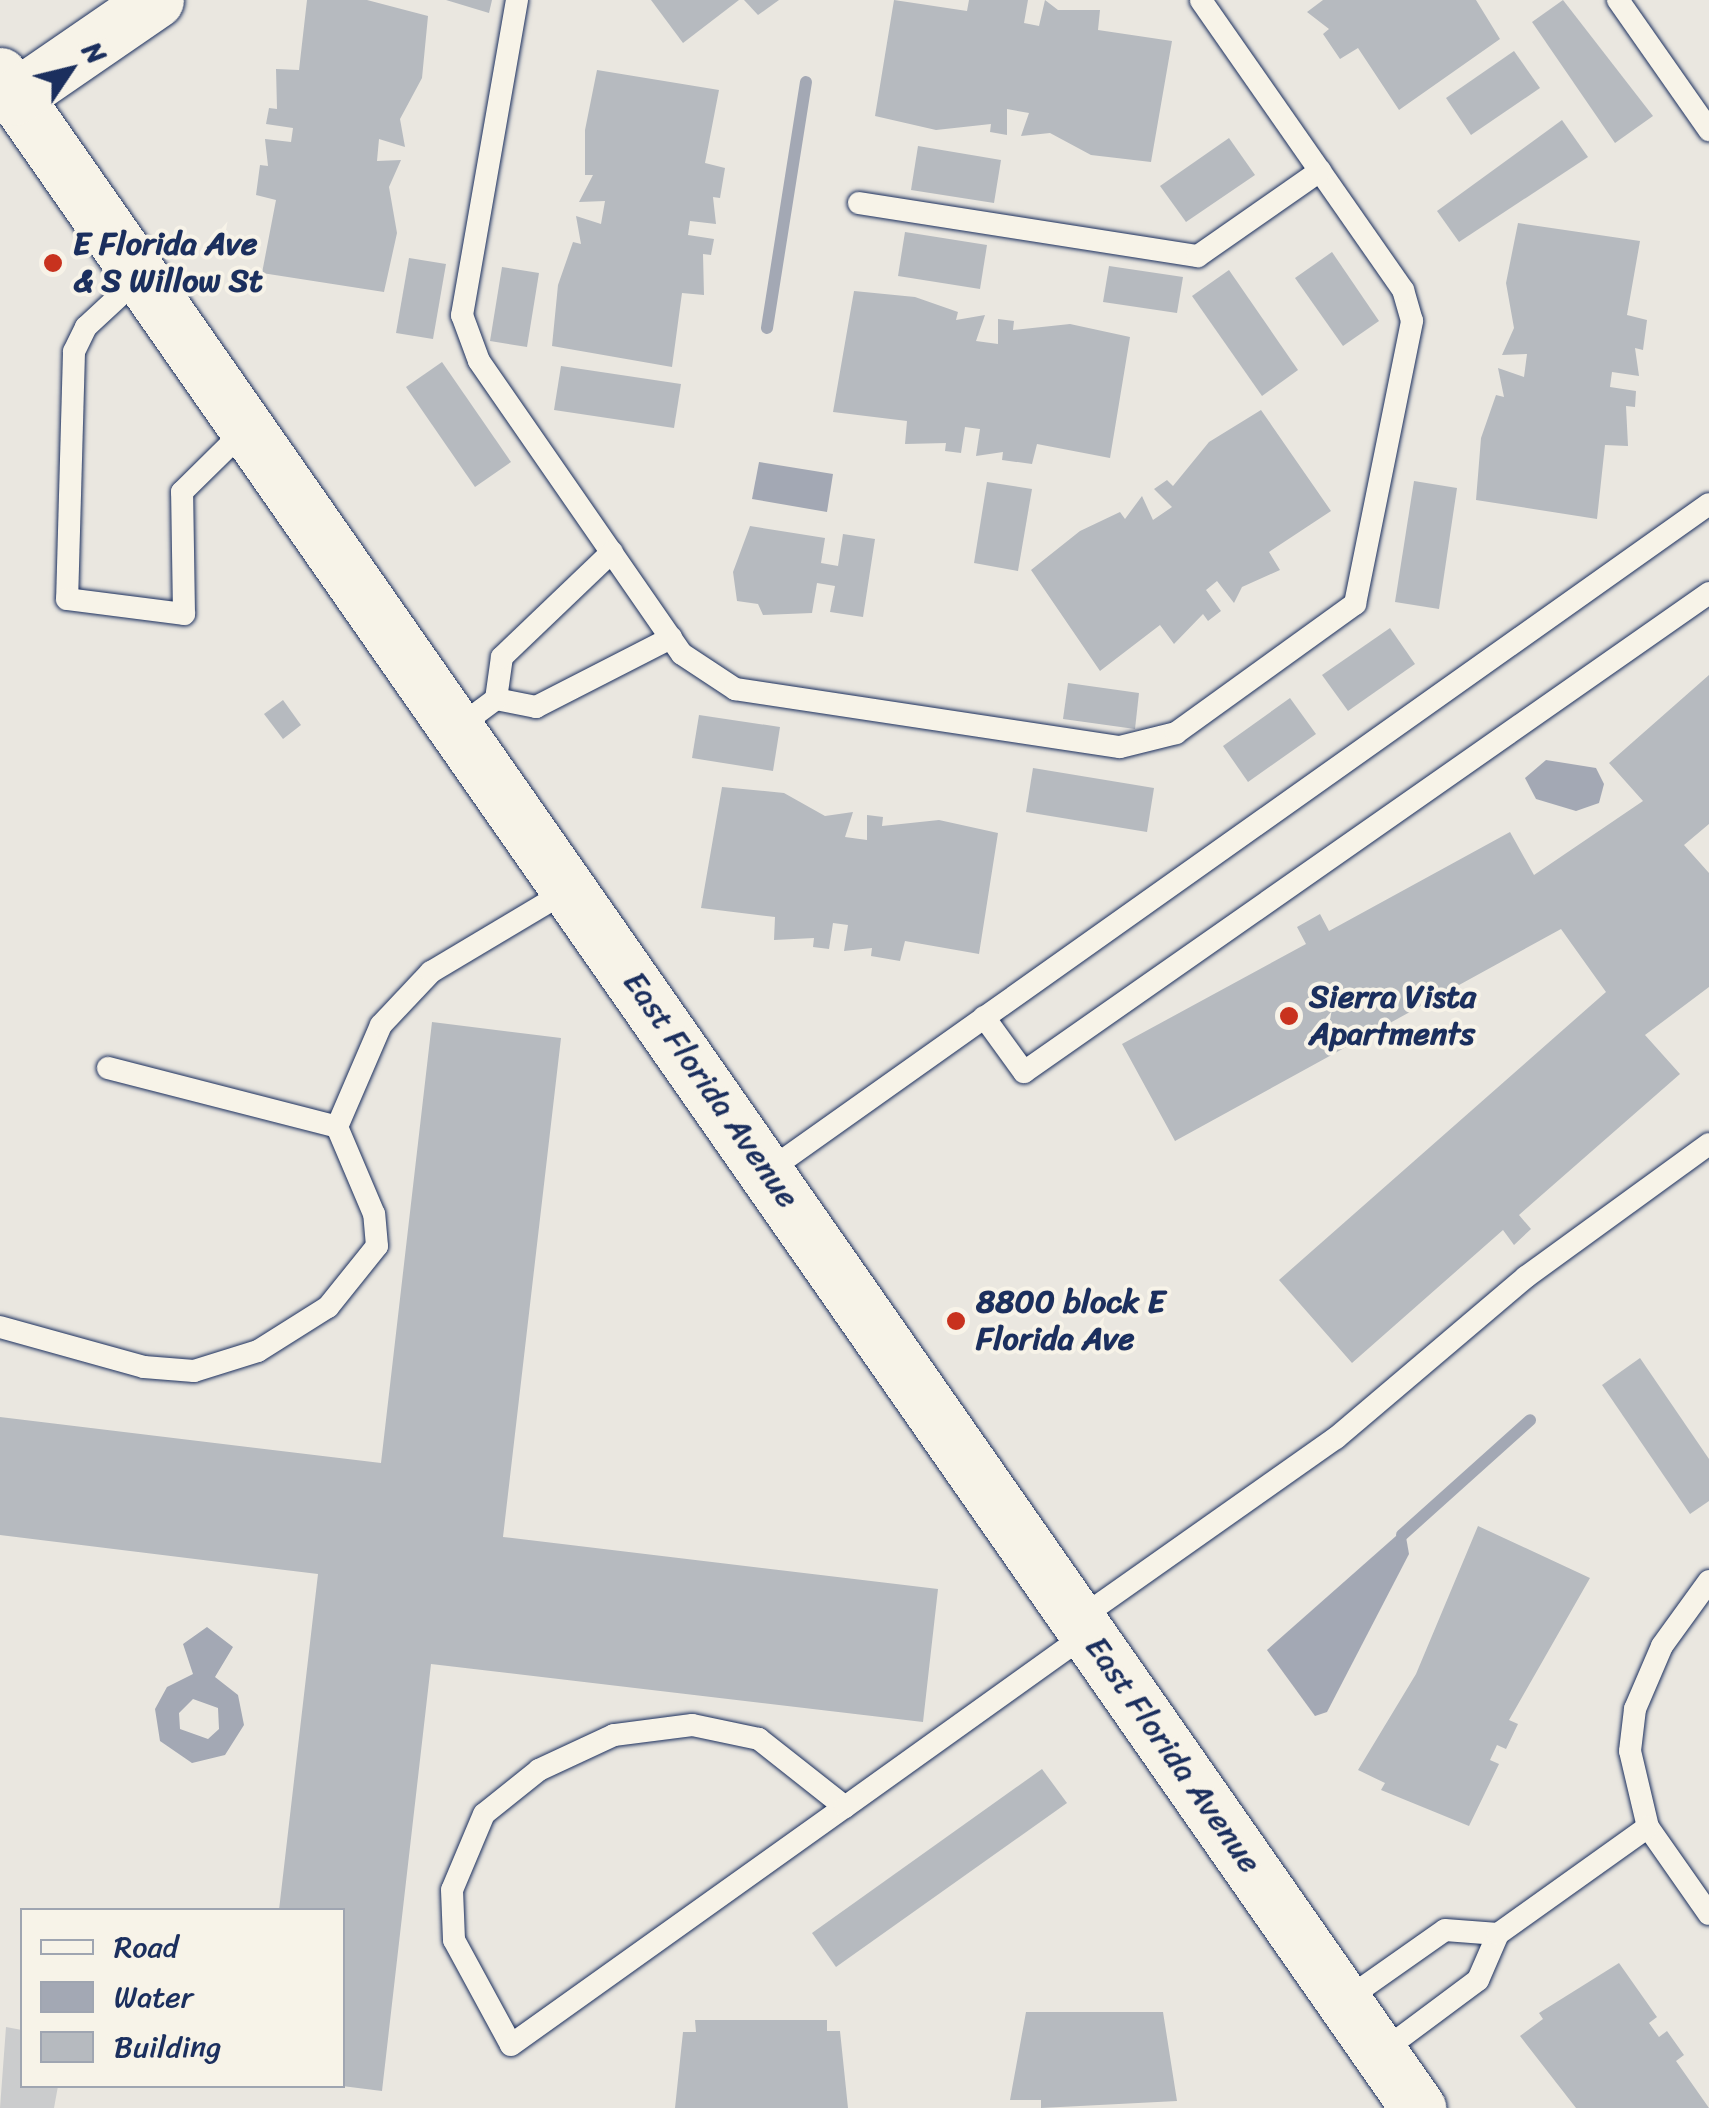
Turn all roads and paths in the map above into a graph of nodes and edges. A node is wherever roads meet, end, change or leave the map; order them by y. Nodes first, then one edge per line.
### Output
1 (156, 0) edge
2 (517, 0) edge
3 (1201, 0) edge
4 (1618, 0) edge
5 (5, 93) edge
6 (1709, 130) edge
7 (1320, 171) junction
8 (859, 203) dead end
9 (141, 276) junction
10 (247, 428) junction
11 (1709, 504) edge
12 (612, 552) junction
13 (1709, 593) edge
14 (671, 638) junction
15 (476, 713) junction
16 (570, 890) junction
17 (984, 1017) junction
18 (108, 1068) dead end
19 (338, 1127) junction
20 (1709, 1144) edge
21 (768, 1171) junction
22 (0, 1327) edge
23 (1709, 1581) edge
24 (1084, 1626) junction
25 (845, 1807) junction
26 (1648, 1827) junction
27 (1709, 1914) edge
28 (1498, 1934) junction
29 (1344, 2001) junction
30 (1380, 2053) junction
31 (1418, 2108) edge

1 - 5 main road
2 - 12 lane
3 - 7 lane
4 - 6 lane
5 - 9 main road, East Florida Avenue
7 - 8 lane
7 - 14 lane
9 - 10 main road, East Florida Avenue
9 - 10 lane
10 - 15 main road, East Florida Avenue
11 - 17 lane
12 - 14 lane
12 - 15 lane
13 - 17 lane
14 - 15 lane
15 - 16 main road, East Florida Avenue
16 - 19 lane
16 - 21 main road, East Florida Avenue
17 - 21 lane
18 - 19 lane
19 - 22 lane
20 - 24 lane
21 - 24 main road, East Florida Avenue
23 - 26 lane
24 - 25 lane
24 - 29 main road, East Florida Avenue
25 - 25 lane
26 - 27 lane
26 - 28 lane
28 - 29 lane
28 - 30 lane
29 - 30 main road, East Florida Avenue
30 - 31 main road, East Florida Avenue

